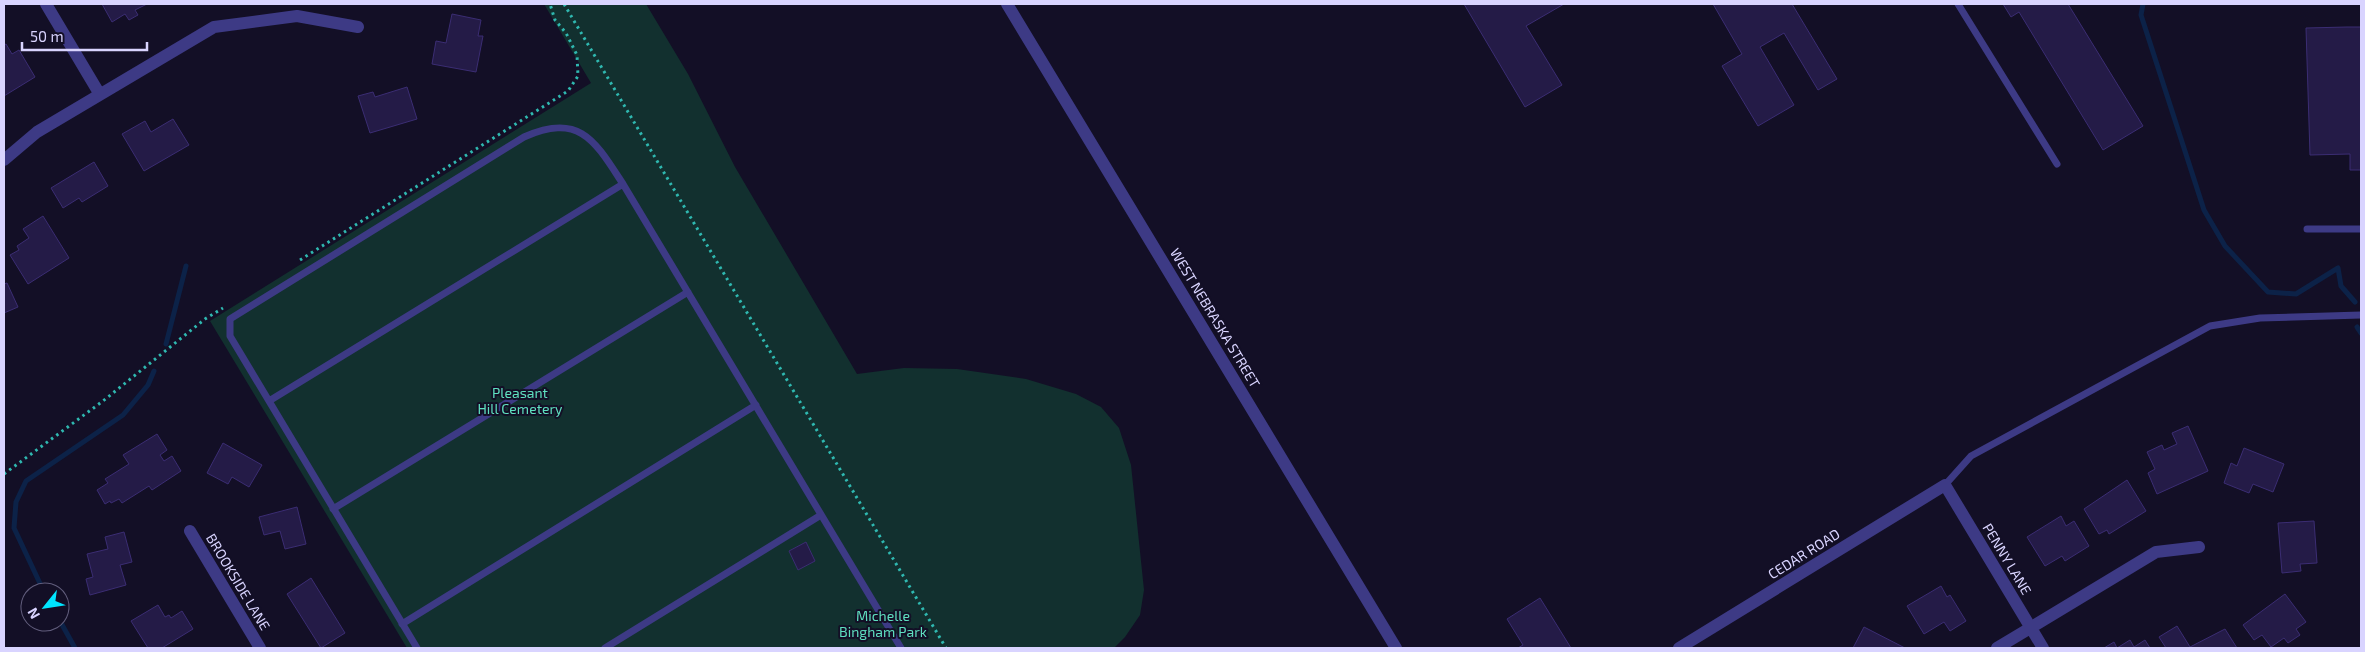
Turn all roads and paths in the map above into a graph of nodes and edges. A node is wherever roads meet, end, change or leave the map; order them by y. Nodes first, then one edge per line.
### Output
1 (46, 4) edge
2 (550, 4) edge
3 (564, 4) edge
4 (1007, 4) edge
5 (1958, 4) edge
6 (358, 26) dead end
7 (99, 93) junction
8 (4, 160) edge
9 (2057, 164) dead end
10 (623, 184) junction
11 (2307, 229) dead end
12 (2361, 229) edge
13 (296, 263) dead end
14 (688, 292) junction
15 (229, 304) dead end
16 (2361, 315) edge
17 (269, 401) junction
18 (756, 405) junction
19 (4, 474) edge
20 (1945, 485) junction
21 (334, 509) junction
22 (821, 515) junction
23 (190, 531) dead end
24 (2199, 547) dead end
25 (402, 624) junction
26 (2030, 626) junction
27 (260, 648) edge
28 (417, 648) edge
29 (605, 648) edge
30 (901, 648) edge
31 (946, 648) edge
32 (1396, 648) edge
33 (1679, 648) edge
34 (1997, 648) edge
35 (2043, 648) edge

1 - 7 street
2 - 13 path
3 - 31 path
4 - 32 street, WEST NEBRASKA STREET
5 - 9 lane
6 - 7 street
7 - 8 street
10 - 14 lane
10 - 17 lane
10 - 17 lane
11 - 12 lane
14 - 18 lane
14 - 21 lane
15 - 19 path
16 - 20 lane
17 - 21 lane
18 - 22 lane
18 - 25 lane
20 - 26 street, PENNY LANE
20 - 33 street, CEDAR ROAD
21 - 25 lane
22 - 29 lane
22 - 30 lane
23 - 27 street, BROOKSIDE LANE
24 - 26 street
25 - 28 lane
26 - 34 street
26 - 35 street, PENNY LANE

